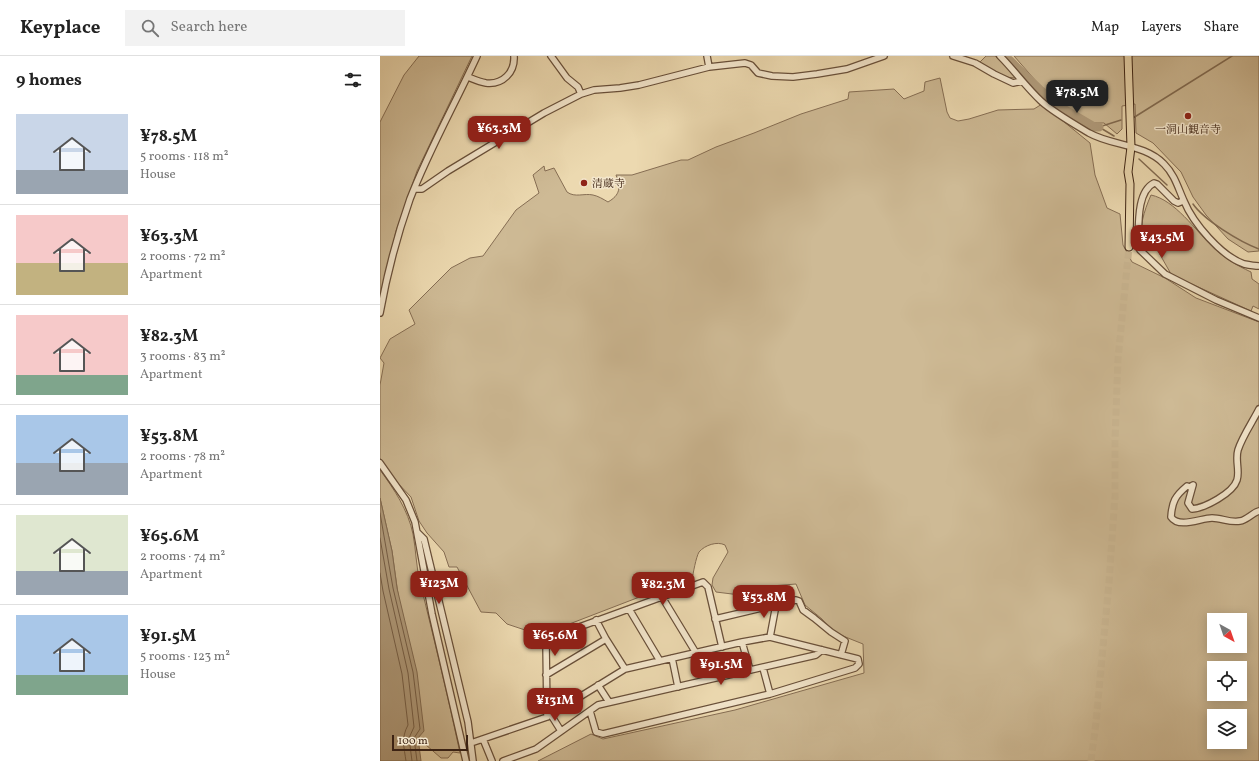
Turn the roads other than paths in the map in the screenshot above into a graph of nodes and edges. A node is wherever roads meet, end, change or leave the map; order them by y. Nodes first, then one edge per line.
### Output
1 (477, 56) edge
2 (514, 56) edge
3 (551, 56) edge
4 (707, 56) edge
5 (884, 56) edge
6 (953, 56) edge
7 (1000, 56) edge
8 (1128, 56) edge
9 (709, 67) junction
10 (468, 77) junction
11 (1022, 81) junction
12 (580, 94) junction
13 (1131, 147) junction
14 (414, 189) junction
15 (1183, 201) junction
16 (1129, 247) tunnel mouth
17 (1259, 266) edge
18 (380, 313) edge
19 (1259, 318) edge
20 (1259, 409) edge
21 (380, 463) edge
22 (1259, 511) edge
23 (417, 532) junction
24 (662, 597) junction
25 (776, 605) junction
26 (629, 609) junction
27 (714, 619) junction
28 (596, 620) junction
29 (770, 637) junction
30 (606, 639) junction
31 (742, 642) junction
32 (722, 647) junction
33 (822, 650) junction
34 (696, 653) junction
35 (841, 655) junction
36 (672, 658) junction
37 (660, 661) junction
38 (763, 668) junction
39 (625, 669) junction
40 (750, 670) junction
41 (546, 675) junction
42 (598, 685) junction
43 (678, 687) junction
44 (770, 694) junction
45 (609, 702) junction
46 (590, 711) junction
47 (549, 716) junction
48 (562, 730) junction
49 (483, 739) junction
50 (471, 743) junction
51 (466, 761) edge
52 (473, 761) edge
53 (492, 761) edge
54 (503, 761) edge

1 - 10 street
2 - 10 street
3 - 12 street
4 - 9 street
5 - 9 street
6 - 11 street
7 - 11 street
8 - 13 main road
9 - 12 street
10 - 14 street
11 - 13 street
12 - 14 street
13 - 15 street
13 - 16 main road
14 - 18 street
15 - 17 street
15 - 19 street
20 - 22 street
21 - 23 street
23 - 50 street
23 - 51 street
24 - 26 street
24 - 27 street
24 - 34 street
25 - 27 street
25 - 29 street
25 - 35 street
26 - 28 street
26 - 37 street
27 - 32 street
28 - 30 street
28 - 41 street
29 - 31 street
29 - 33 street
30 - 39 street
30 - 41 street
31 - 32 street
31 - 40 street
32 - 34 street
33 - 35 street
33 - 38 street
34 - 36 street
35 - 44 street
36 - 37 street
36 - 43 street
37 - 39 street
38 - 40 street
38 - 44 street
39 - 42 street
40 - 43 street
41 - 47 street
42 - 45 street
42 - 47 street
43 - 45 street
44 - 46 street
45 - 46 street
46 - 48 street
47 - 48 street
47 - 49 street
48 - 54 street
49 - 50 street
49 - 53 street
50 - 52 street

